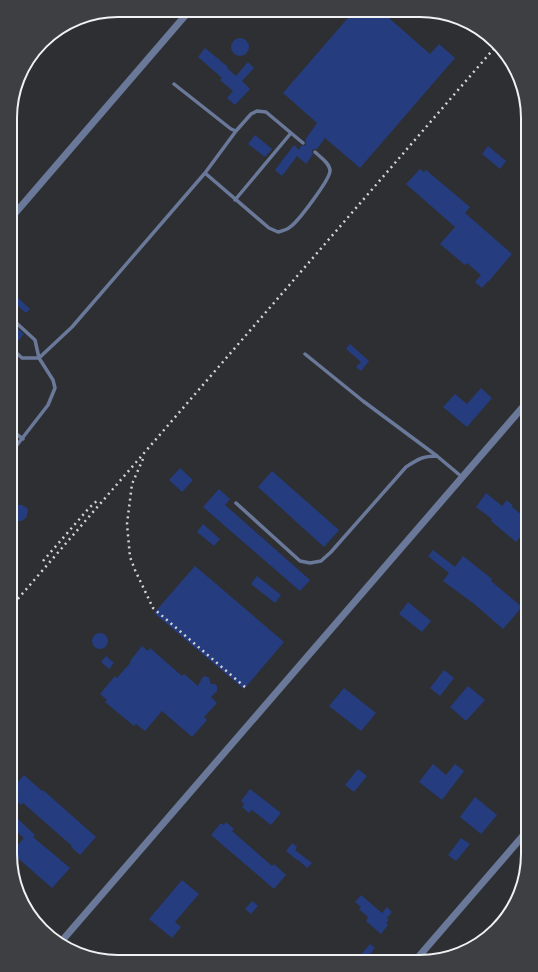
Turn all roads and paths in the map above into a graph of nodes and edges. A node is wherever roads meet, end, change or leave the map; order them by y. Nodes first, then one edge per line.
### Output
1 (184, 17) edge
2 (174, 84) dead end
3 (236, 131) junction
4 (291, 133) junction
5 (303, 143) dead end
6 (315, 152) dead end
7 (205, 173) junction
8 (235, 200) junction
9 (17, 211) edge
10 (17, 324) edge
11 (17, 353) edge
12 (305, 354) dead end
13 (39, 358) junction
14 (521, 409) edge
15 (17, 434) edge
16 (23, 438) junction
17 (17, 445) edge
18 (437, 456) junction
19 (462, 478) junction
20 (236, 503) dead end
21 (521, 838) edge
22 (64, 939) edge
23 (420, 955) edge

1 - 9 street
2 - 3 lane
3 - 4 lane
3 - 7 lane
4 - 5 lane
4 - 8 lane
6 - 8 lane
7 - 8 lane
7 - 13 lane
10 - 13 lane
11 - 13 lane
12 - 18 lane
13 - 16 lane
14 - 19 street
15 - 16 lane
16 - 17 lane
18 - 19 lane
18 - 20 lane
19 - 22 street
21 - 23 street

